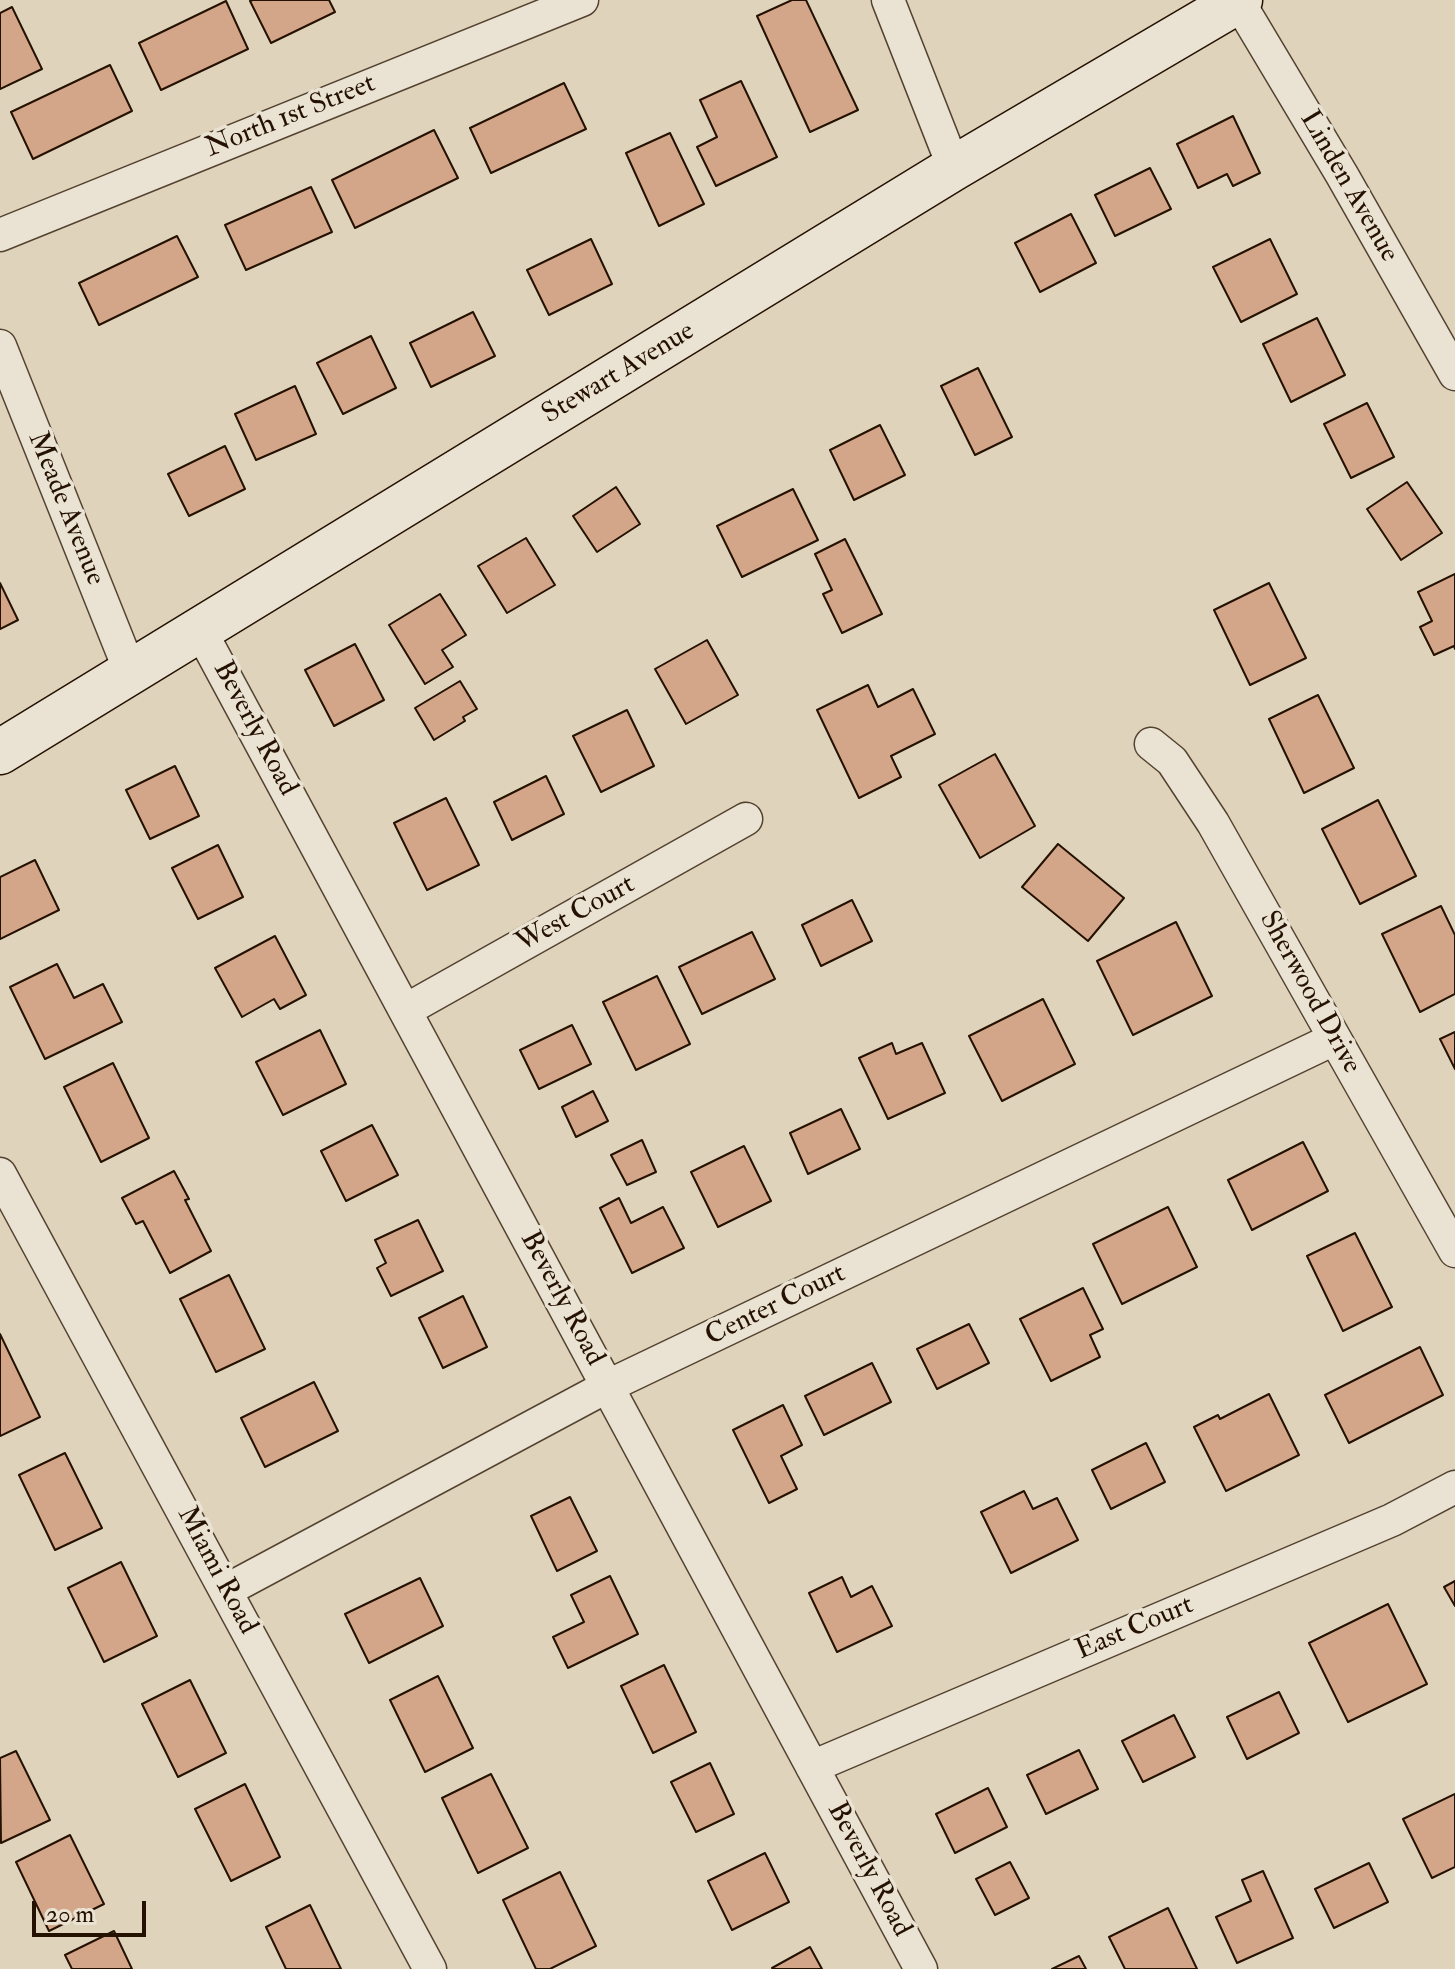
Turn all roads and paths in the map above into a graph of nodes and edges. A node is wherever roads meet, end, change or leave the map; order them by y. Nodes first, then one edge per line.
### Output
1 (582, 0) edge
2 (888, 0) edge
3 (1239, 1) edge
4 (954, 168) junction
5 (0, 235) edge
6 (0, 346) edge
7 (1455, 374) edge
8 (200, 630) junction
9 (130, 671) junction
10 (1151, 744) dead end
11 (0, 752) edge
12 (746, 819) dead end
13 (406, 1010) junction
14 (1334, 1039) junction
15 (0, 1174) edge
16 (1455, 1251) edge
17 (608, 1386) junction
18 (1455, 1487) edge
19 (227, 1590) junction
20 (812, 1767) junction
21 (430, 1969) edge
22 (921, 1969) edge

1 - 5 street, North 1st Street
2 - 4 street
3 - 4 main road, Stewart Avenue
3 - 7 street, Linden Avenue
4 - 8 main road, Stewart Avenue
6 - 9 street, Meade Avenue
8 - 9 main road, Stewart Avenue
8 - 13 street, Beverly Road
9 - 11 main road, Stewart Avenue
10 - 14 street, Sherwood Drive
12 - 13 street, West Court
13 - 17 street, Beverly Road
14 - 16 street, Sherwood Drive
14 - 17 street, Center Court
15 - 19 street, Miami Road
17 - 19 street, Center Court
17 - 20 street, Beverly Road
18 - 20 street, East Court
19 - 21 street, Miami Road
20 - 22 street, Beverly Road

